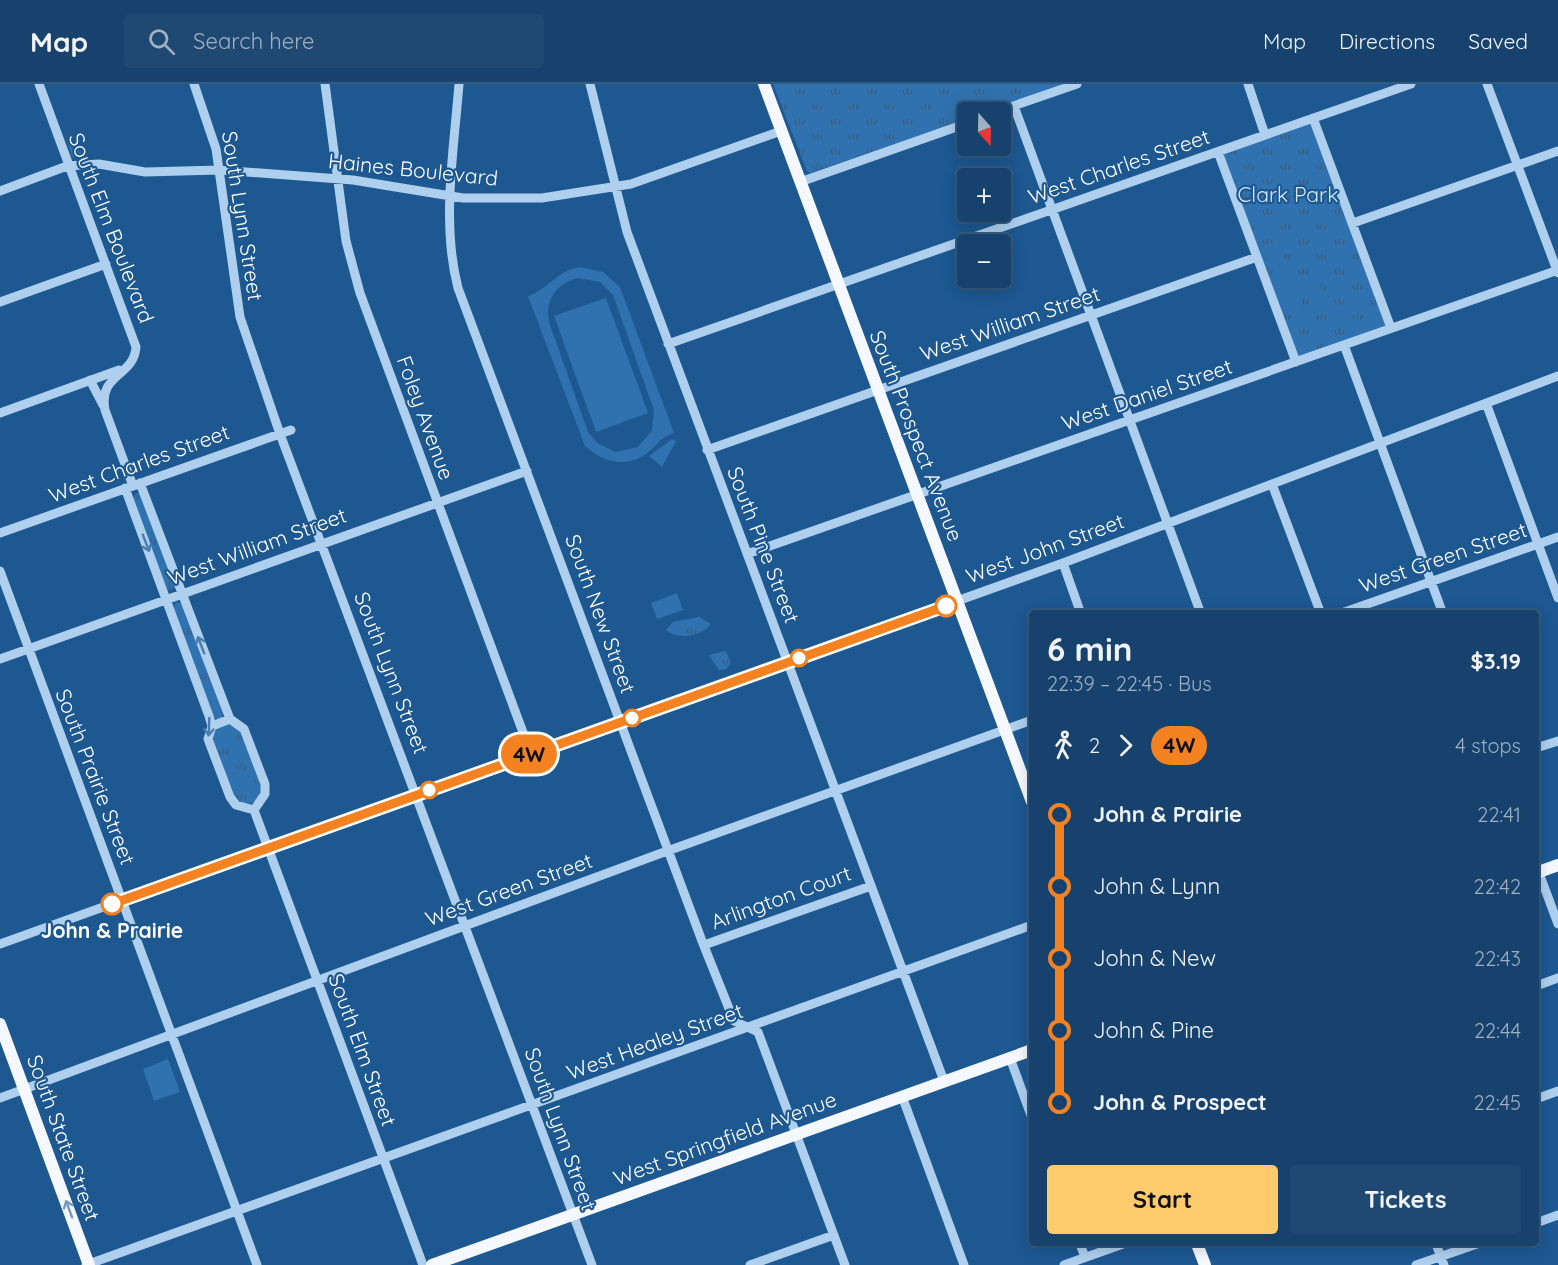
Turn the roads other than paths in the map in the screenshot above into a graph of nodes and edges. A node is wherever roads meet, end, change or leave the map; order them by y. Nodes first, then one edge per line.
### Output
1 (39, 84) edge
2 (194, 84) edge
3 (325, 84) edge
4 (459, 84) edge
5 (590, 84) edge
6 (764, 84) edge
7 (1077, 84) edge
8 (1248, 84) edge
9 (1411, 84) edge
10 (1487, 84) edge
11 (1014, 106) junction
12 (1011, 107) edge
13 (1313, 118) junction
14 (957, 127) edge
15 (781, 131) junction
16 (1265, 135) junction
17 (1558, 151) edge
18 (1218, 152) junction
19 (1518, 165) junction
20 (67, 166) junction
21 (219, 170) junction
22 (338, 179) junction
23 (800, 182) junction
24 (616, 188) junction
25 (0, 191) edge
26 (452, 196) junction
27 (1053, 210) junction
28 (1353, 223) junction
29 (1257, 257) junction
30 (106, 264) junction
31 (1558, 271) edge
32 (839, 285) junction
33 (0, 302) edge
34 (1092, 315) junction
35 (1391, 328) junction
36 (668, 344) junction
37 (1344, 345) junction
38 (1296, 362) junction
39 (128, 367) junction
40 (1558, 376) edge
41 (90, 380) junction
42 (878, 390) junction
43 (1486, 403) junction
44 (105, 410) junction
45 (0, 412) edge
46 (1131, 420) junction
47 (291, 430) dead end
48 (280, 434) junction
49 (1380, 443) junction
50 (707, 450) junction
51 (527, 471) junction
52 (1272, 484) junction
53 (133, 486) junction
54 (917, 495) junction
55 (437, 503) junction
56 (1168, 522) junction
57 (0, 533) edge
58 (1558, 537) edge
59 (322, 543) junction
60 (1538, 544) junction
61 (747, 554) junction
62 (1063, 563) junction
63 (0, 571) edge
64 (1431, 581) junction
65 (181, 593) junction
66 (167, 598) junction
67 (1558, 598) edge
68 (957, 602) junction
69 (1080, 610) edge
70 (1200, 610) edge
71 (1319, 610) edge
72 (1350, 610) edge
73 (1442, 610) edge
74 (29, 648) junction
75 (0, 659) edge
76 (788, 662) junction
77 (230, 719) junction
78 (1029, 721) edge
79 (621, 722) junction
80 (212, 726) junction
81 (1005, 730) junction
82 (1558, 741) edge
83 (1539, 747) edge
84 (531, 754) junction
85 (834, 791) junction
86 (417, 794) junction
87 (1029, 794) edge
88 (254, 810) junction
89 (269, 848) junction
90 (668, 851) junction
91 (1558, 865) edge
92 (1539, 870) edge
93 (1539, 875) edge
94 (871, 886) junction
95 (122, 900) junction
96 (1558, 924) edge
97 (464, 926) junction
98 (1029, 926) edge
99 (0, 944) edge
100 (704, 945) junction
101 (904, 971) junction
102 (1558, 978) edge
103 (317, 981) junction
104 (1539, 985) edge
105 (0, 1024) edge
106 (747, 1028) junction
107 (171, 1034) junction
108 (1029, 1051) edge
109 (1010, 1058) junction
110 (944, 1081) junction
111 (24, 1089) junction
112 (1558, 1091) edge
113 (902, 1096) junction
114 (0, 1098) edge
115 (1539, 1098) edge
116 (532, 1104) junction
117 (1029, 1110) edge
118 (795, 1135) junction
119 (383, 1157) junction
120 (237, 1210) junction
121 (572, 1214) junction
122 (1558, 1215) edge
123 (1539, 1222) edge
124 (834, 1235) junction
125 (1081, 1246) edge
126 (1117, 1246) edge
127 (1198, 1246) edge
128 (1437, 1246) edge
129 (1473, 1246) edge
130 (1085, 1257) junction
131 (1443, 1261) edge
132 (88, 1265) edge
133 (257, 1265) edge
134 (423, 1265) edge
135 (432, 1265) edge
136 (592, 1265) edge
137 (750, 1265) edge
138 (844, 1265) edge
139 (964, 1265) edge
140 (1064, 1265) edge
141 (1205, 1265) edge
142 (1416, 1265) edge

1 - 20 street, South Elm Boulevard
2 - 21 street, South Lynn Street
3 - 22 street, Foley Avenue
4 - 26 street, South New Street
5 - 24 street, South Pine Street
6 - 15 main road, South Prospect Avenue
7 - 11 street
8 - 16 street
9 - 13 street, West Charles Street
10 - 19 street
11 - 12 street
11 - 27 street
13 - 16 street, West Charles Street
13 - 28 street
14 - 23 street
15 - 23 main road, South Prospect Avenue
15 - 24 street, Haines Boulevard
16 - 18 street, West Charles Street
17 - 19 street
18 - 27 street, West Charles Street
18 - 29 street
19 - 28 street
19 - 31 street
20 - 21 street, Haines Boulevard
20 - 25 street, Haines Boulevard
20 - 30 street, South Elm Boulevard
21 - 22 street, Haines Boulevard
21 - 48 street, South Lynn Street
22 - 26 street, Haines Boulevard
22 - 55 street, Foley Avenue
23 - 32 main road, South Prospect Avenue
24 - 26 street, Haines Boulevard
24 - 36 street, South Pine Street
26 - 51 street, South New Street
27 - 32 street, West Charles Street
27 - 34 street
28 - 35 street
29 - 34 street, West William Street
29 - 38 street
30 - 33 street
30 - 39 street, South Elm Boulevard
31 - 35 street, West Daniel Street
32 - 36 street, West Charles Street
32 - 42 main road, South Prospect Avenue
34 - 42 street, West William Street
34 - 46 street
35 - 37 street, West Daniel Street
36 - 50 street, South Pine Street
37 - 38 street, West Daniel Street
37 - 49 street
38 - 46 street, West Daniel Street
39 - 41 street
39 - 44 street
40 - 43 street, West John Street
41 - 44 street
41 - 45 street
42 - 50 street, West William Street
42 - 54 main road, South Prospect Avenue
43 - 49 street, West John Street
43 - 60 street
44 - 53 street
46 - 54 street, West Daniel Street
46 - 56 street
47 - 48 street, West Charles Street
48 - 53 street, West Charles Street
48 - 59 street, South Lynn Street
49 - 52 street, West John Street
49 - 64 street
50 - 61 street, South Pine Street
51 - 55 street, West William Street
51 - 79 street, South New Street
52 - 56 street, West John Street
52 - 71 street
53 - 57 street, West Charles Street
53 - 65 street
53 -> 66 street
54 - 61 street, West Daniel Street
54 - 68 main road, South Prospect Avenue
55 - 59 street, West William Street
55 - 84 street, Foley Avenue
56 - 62 street, West John Street
56 - 70 street
58 - 60 street, West Green Street
59 - 65 street, West William Street
59 - 86 street, South Lynn Street
60 - 64 street, West Green Street
60 - 67 street
61 - 76 street, South Pine Street
62 - 68 street, West John Street
62 - 69 street
63 - 74 street, South Prairie Street
64 - 72 street, West Green Street
64 - 73 street
65 - 66 street, West William Street
77 -> 65 street
66 - 74 street, West William Street
66 - 80 street
68 - 76 street, West John Street
68 - 81 main road, South Prospect Avenue
74 - 75 street, West William Street
74 - 95 street, South Prairie Street
76 - 79 street, West John Street
76 - 85 street, South Pine Street
77 - 80 street
77 - 88 street
78 - 81 street, West Green Street
79 - 84 street, West John Street
79 - 90 street, South New Street
80 -> 88 street
81 - 85 street, West Green Street
81 - 87 main road, South Prospect Avenue
82 - 83 street
84 - 86 street, West John Street
85 - 90 street, West Green Street
85 - 94 street, South Pine Street
86 - 89 street, West John Street
86 - 97 street, South Lynn Street
88 - 89 street
89 - 95 street, West John Street
89 - 103 street, South Elm Street
90 - 97 street, West Green Street
90 - 100 street, South New Street
91 - 92 main road
93 - 96 street
94 - 100 street, Arlington Court
94 - 101 street, South Pine Street
95 - 99 street, West John Street
95 - 107 street, South Prairie Street
97 - 103 street, West Green Street
97 - 116 street, South Lynn Street
98 - 101 street, West Healey Street
100 - 106 street, South New Street
101 - 106 street, West Healey Street
101 - 110 street, South Pine Street
102 - 104 street
103 - 107 street, West Green Street
103 - 119 street, South Elm Street
105 - 111 main road, South State Street
106 - 116 street, West Healey Street
106 - 118 street, South New Street
107 - 111 street, West Green Street
107 - 120 street, South Prairie Street
108 - 109 main road, West Springfield Avenue
109 - 110 main road, West Springfield Avenue
109 - 117 street
110 - 113 main road, West Springfield Avenue
111 - 114 street, West Green Street
132 -> 111 main road, South State Street
112 - 115 street
113 - 118 main road, West Springfield Avenue
113 - 139 street
116 - 119 street, West Healey Street
116 - 121 street, South Lynn Street
118 - 121 main road, West Springfield Avenue
118 - 124 street, South New Street
119 - 120 street, West Healey Street
119 - 134 street, South Elm Street
120 - 132 street, West Healey Street
120 - 133 street, South Prairie Street
121 - 135 main road, West Springfield Avenue
121 - 136 street, South Lynn Street
122 - 123 street
124 - 137 street
124 - 138 street, South New Street
125 - 130 street
126 - 130 street
127 - 141 main road
128 - 131 street
129 - 131 street
130 - 140 street
131 - 142 street

